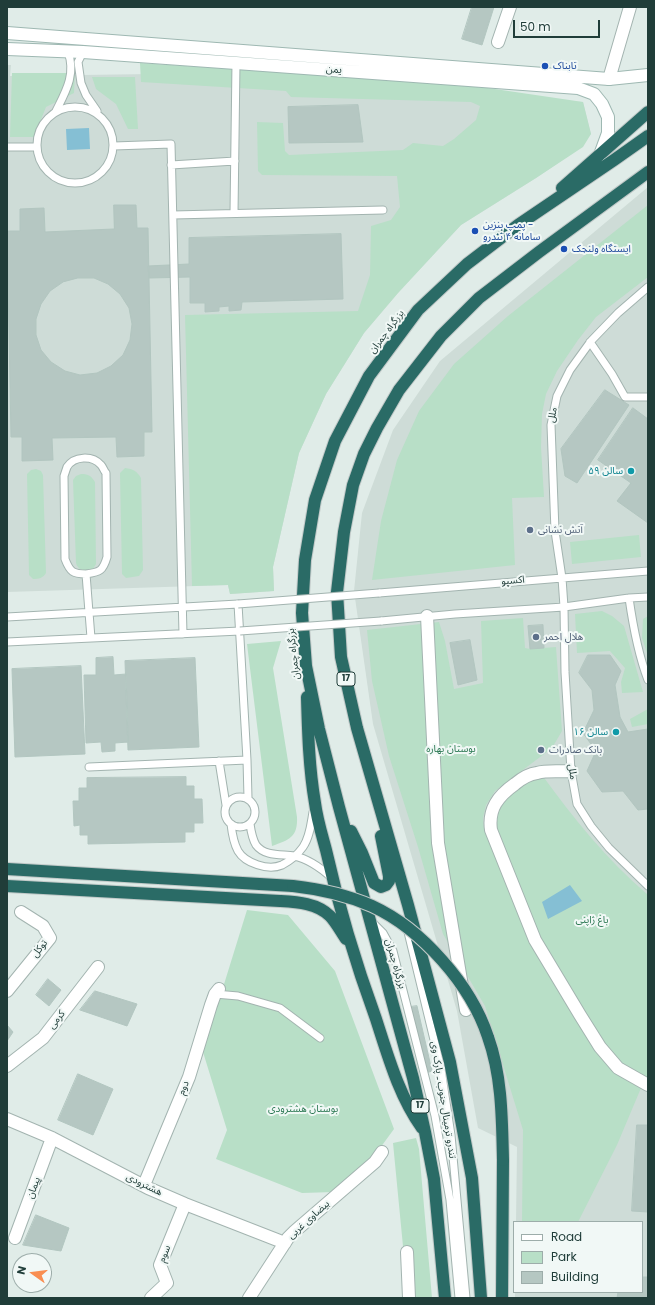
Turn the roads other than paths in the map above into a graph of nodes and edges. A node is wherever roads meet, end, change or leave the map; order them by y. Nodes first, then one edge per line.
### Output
1 (510, 7) edge
2 (630, 7) edge
3 (7, 33) edge
4 (498, 42) dead end
5 (7, 49) edge
6 (68, 52) junction
7 (83, 52) junction
8 (236, 63) junction
9 (648, 75) edge
10 (608, 79) junction
11 (56, 111) junction
12 (648, 112) edge
13 (100, 115) junction
14 (648, 136) edge
15 (114, 146) junction
16 (7, 147) edge
17 (37, 147) junction
18 (600, 155) junction
19 (235, 161) junction
20 (171, 165) junction
21 (648, 172) edge
22 (384, 210) dead end
23 (234, 214) junction
24 (173, 215) junction
25 (518, 225) junction
26 (648, 287) edge
27 (590, 342) junction
28 (648, 397) edge
29 (648, 571) edge
30 (86, 574) junction
31 (562, 578) junction
32 (648, 597) edge
33 (629, 598) junction
34 (238, 604) junction
35 (182, 607) junction
36 (564, 607) junction
37 (89, 612) junction
38 (426, 616) junction
39 (7, 617) edge
40 (240, 631) junction
41 (183, 634) junction
42 (90, 638) junction
43 (7, 642) edge
44 (306, 666) junction
45 (648, 680) edge
46 (247, 760) junction
47 (219, 761) junction
48 (89, 766) dead end
49 (571, 771) junction
50 (376, 792) junction
51 (248, 798) junction
52 (315, 804) junction
53 (226, 805) junction
54 (339, 807) junction
55 (230, 824) junction
56 (250, 824) junction
57 (295, 856) junction
58 (7, 869) edge
59 (332, 878) junction
60 (7, 886) edge
61 (648, 886) edge
62 (408, 905) junction
63 (21, 912) dead end
64 (369, 919) junction
65 (353, 950) junction
66 (98, 966) dead end
67 (7, 991) edge
68 (217, 991) joint
69 (466, 1010) dead end
70 (320, 1038) dead end
71 (7, 1066) edge
72 (648, 1085) edge
73 (7, 1119) edge
74 (425, 1132) junction
75 (52, 1138) junction
76 (382, 1152) dead end
77 (144, 1185) junction
78 (185, 1204) junction
79 (15, 1238) dead end
80 (285, 1243) junction
81 (407, 1252) dead end
82 (151, 1298) edge
83 (250, 1298) edge
84 (409, 1298) edge
85 (445, 1298) edge
86 (459, 1298) edge
87 (466, 1298) edge
88 (481, 1298) edge
89 (502, 1298) edge

1 - 4 street
2 - 10 street
3 - 10 street, یمن
5 - 6 street, یمن
6 - 7 street, یمن
6 - 11 lane
7 - 8 street, یمن
7 - 13 lane
8 - 18 street, یمن
8 - 19 lane
9 - 10 street, یمن
11 - 13 lane
11 - 17 lane
12 - 18 highway
13 - 15 lane
14 - 25 highway, بزرگراه چمران / 17
15 - 17 lane
15 - 20 lane
16 - 17 lane
18 - 25 highway
19 - 20 lane
19 - 23 lane
20 - 24 lane
21 - 50 highway, 17
22 - 23 lane
23 - 24 lane
24 - 35 lane
25 - 44 highway, بزرگراه چمران / 17
26 - 27 lane, ملل
27 - 28 lane
27 - 31 lane, ملل
29 - 31 lane, اکسپو
30 - 30 lane
30 - 37 lane
31 - 34 lane, اکسپو, bridge
31 - 36 lane, ملل
32 - 33 lane
33 - 36 lane
33 - 45 lane
34 - 35 lane, اکسپو
34 - 40 lane
35 - 37 lane, اکسپو
35 - 41 lane
36 - 38 lane
36 - 49 lane, ملل
37 - 39 lane, اکسپو
37 - 42 lane
38 - 40 lane, bridge
38 - 69 street
40 - 41 lane
40 - 46 lane
41 - 42 lane
42 - 43 lane
44 - 52 highway
44 - 54 highway, بزرگراه چمران / 17
46 - 47 lane
46 - 51 lane
47 - 48 lane
47 - 53 lane
49 - 61 lane, ملل
49 - 72 street
50 - 54 highway
50 - 62 highway, 17
51 - 53 lane
51 - 56 lane
52 - 57 lane
52 - 59 highway
53 - 55 lane
54 - 64 highway, بزرگراه چمران / 17
55 - 56 lane
55 - 57 lane
56 - 57 lane
57 - 59 lane
58 - 89 highway, bridge
59 - 65 highway
60 - 65 highway
62 - 87 lane, تندرو ترمینال جنوب ـ پارک وی
62 - 88 highway, 17
63 - 67 street, توکل
64 - 74 highway, بزرگراه چمران / 17
64 - 86 lane
65 - 74 highway
66 - 71 street, کرمی
68 - 70 lane
68 - 77 street, دوم
73 - 75 street, هشترودی
74 - 85 highway, بزرگراه چمران / 17
75 - 77 street, هشترودی
75 - 79 street, پیمان
76 - 80 street, بیضاوی غربی
77 - 78 street, هشترودی
78 - 80 street, هشترودی
78 - 82 street, سوم
80 - 83 street, بیضاوی غربی
81 - 84 street

